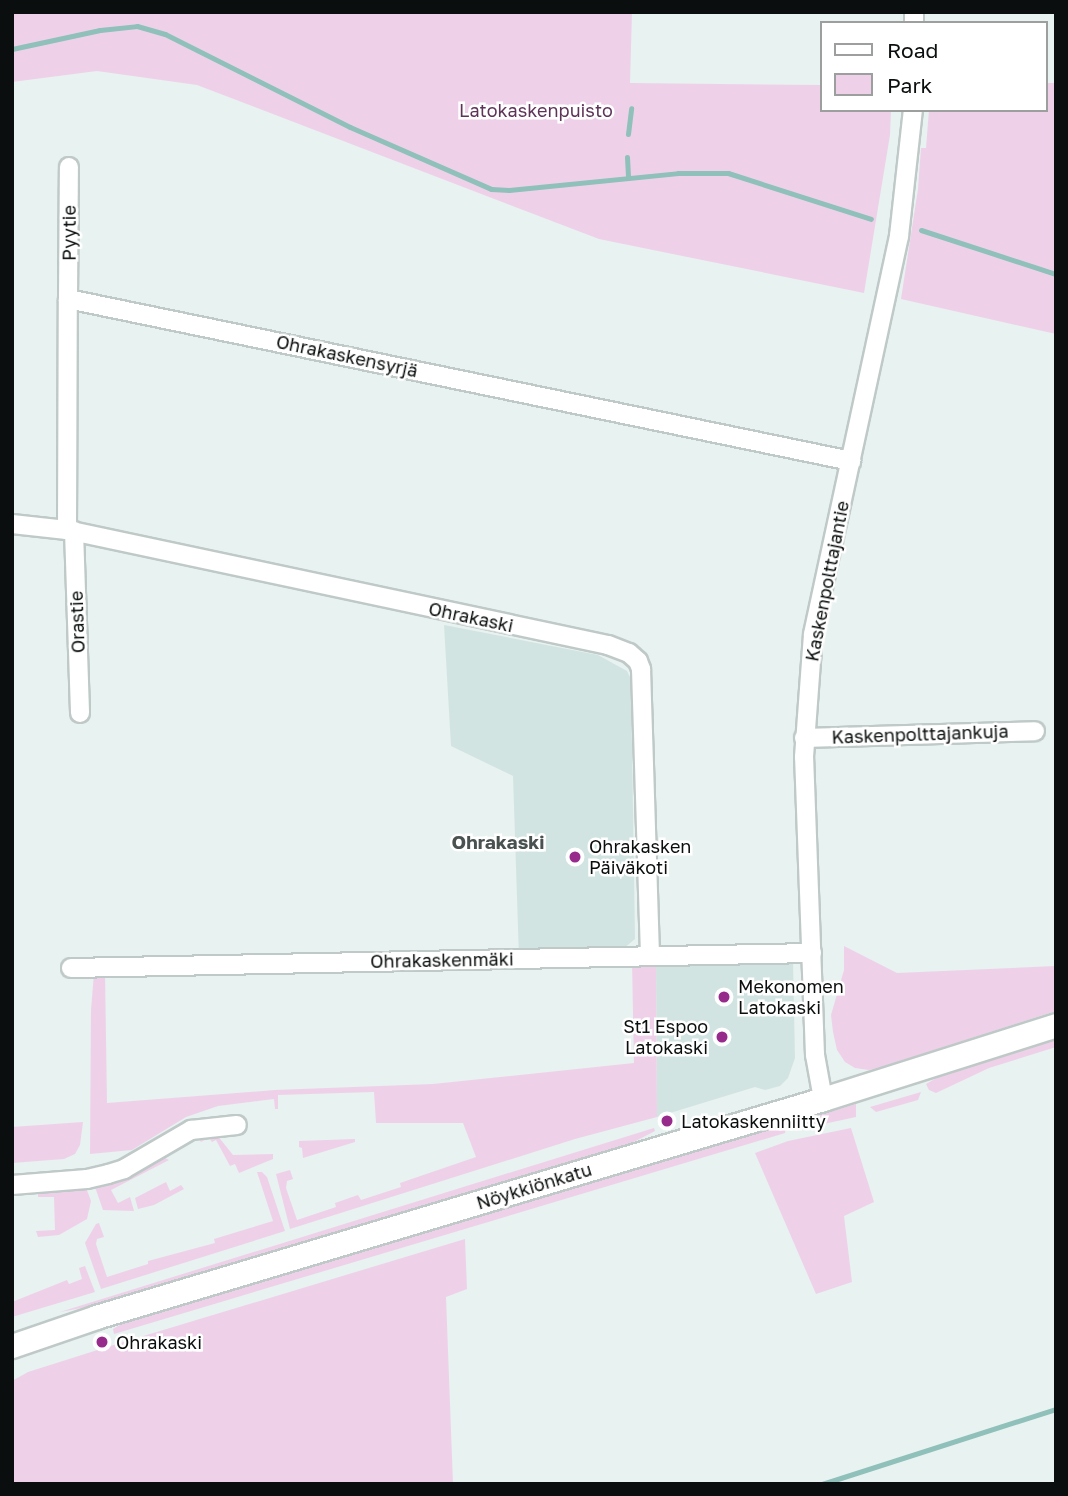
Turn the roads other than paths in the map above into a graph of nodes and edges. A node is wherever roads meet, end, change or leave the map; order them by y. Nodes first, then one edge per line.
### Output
1 (913, 112) edge
2 (69, 167) dead end
3 (68, 299) junction
4 (851, 461) junction
5 (12, 524) edge
6 (71, 531) junction
7 (80, 713) dead end
8 (1035, 731) dead end
9 (804, 738) junction
10 (812, 953) junction
11 (650, 955) junction
12 (71, 968) dead end
13 (1056, 1026) edge
14 (823, 1099) junction
15 (237, 1125) dead end
16 (12, 1185) edge
17 (12, 1346) edge

1 - 4 street, Kaskenpolttajantie
2 - 3 street, Pyytie
3 - 4 street, Ohrakaskensyrjä
3 - 6 street
4 - 9 street, Kaskenpolttajantie
5 - 6 street, Ohrakaski
6 - 7 street, Orastie
6 - 11 street, Ohrakaski
8 - 9 street, Kaskenpolttajankuja
9 - 10 street, Kaskenpolttajantie
10 - 11 street, Ohrakaskenmäki
10 - 14 street, Kaskenpolttajantie
11 - 12 street, Ohrakaskenmäki
13 - 14 main road, Nöykkiönkatu
14 - 17 main road, Nöykkiönkatu
15 - 16 street

